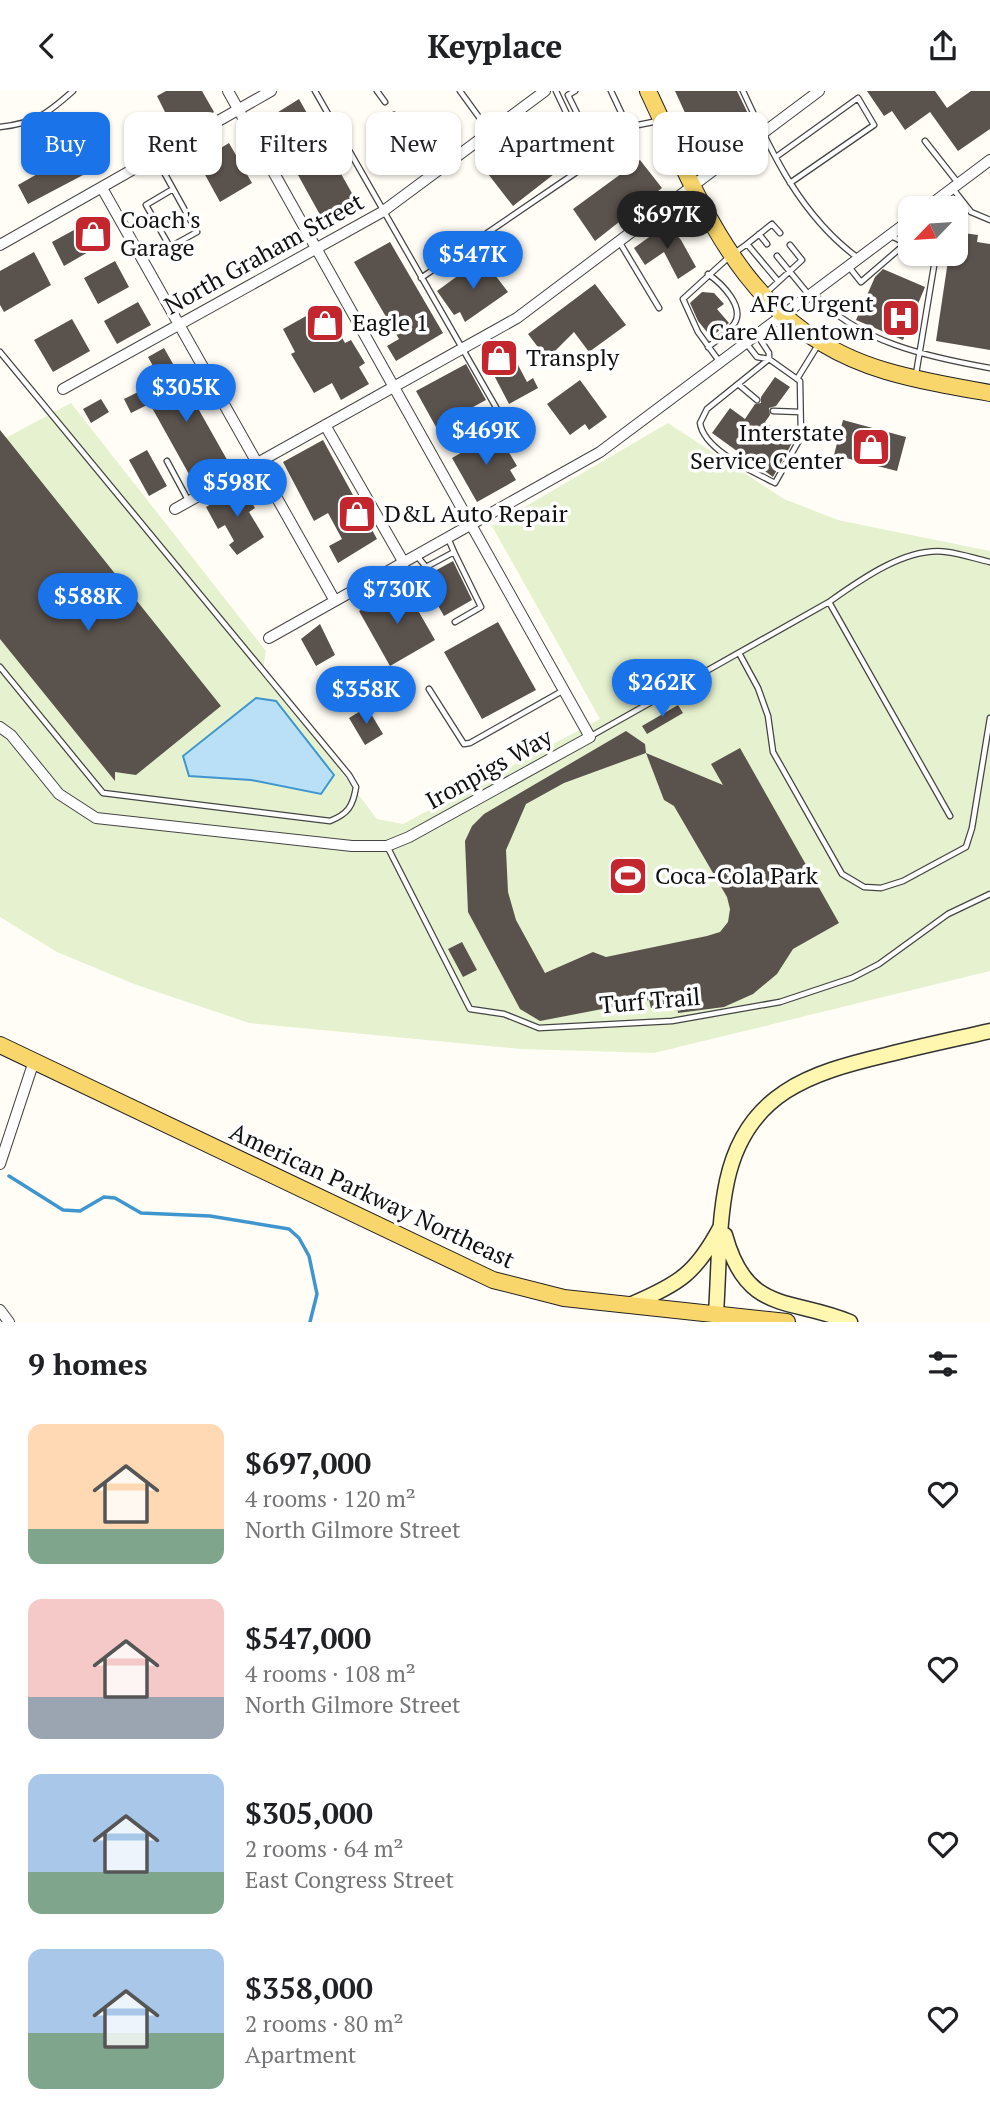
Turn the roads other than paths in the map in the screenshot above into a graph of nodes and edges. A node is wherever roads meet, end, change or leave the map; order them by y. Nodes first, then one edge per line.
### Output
1 (74, 91) edge
2 (228, 91) edge
3 (271, 91) edge
4 (315, 91) edge
5 (377, 91) edge
6 (460, 91) edge
7 (545, 91) edge
8 (556, 91) edge
9 (575, 91) edge
10 (611, 91) edge
11 (648, 91) edge
12 (743, 91) edge
13 (819, 91) edge
14 (385, 102) dead end
15 (238, 110) junction
16 (475, 112) edge
17 (516, 112) edge
18 (566, 112) edge
19 (576, 112) edge
20 (621, 112) edge
21 (657, 112) edge
22 (753, 112) edge
23 (222, 119) edge
24 (0, 127) edge
25 (768, 128) edge
26 (925, 141) dead end
27 (768, 142) edge
28 (776, 157) junction
29 (990, 160) edge
30 (124, 175) edge
31 (165, 175) edge
32 (432, 175) edge
33 (572, 175) edge
34 (686, 175) edge
35 (705, 175) edge
36 (790, 183) junction
37 (691, 185) junction
38 (955, 186) junction
39 (102, 188) junction
40 (173, 189) junction
41 (942, 196) edge
42 (382, 212) junction
43 (990, 220) edge
44 (898, 229) edge
45 (780, 233) dead end
46 (759, 234) junction
47 (889, 235) junction
48 (898, 240) edge
49 (620, 242) junction
50 (747, 244) junction
51 (767, 244) dead end
52 (0, 245) edge
53 (790, 245) dead end
54 (316, 249) junction
55 (898, 251) edge
56 (729, 256) junction
57 (777, 256) dead end
58 (858, 258) junction
59 (848, 266) junction
60 (934, 266) edge
61 (789, 271) junction
62 (708, 274) junction
63 (421, 278) junction
64 (778, 281) junction
65 (811, 294) junction
66 (762, 297) junction
67 (659, 308) dead end
68 (782, 315) junction
69 (179, 325) junction
70 (757, 334) junction
71 (821, 341) junction
72 (746, 342) junction
73 (708, 347) junction
74 (463, 349) junction
75 (920, 351) junction
76 (0, 352) edge
77 (769, 359) junction
78 (719, 362) junction
79 (990, 368) edge
80 (915, 378) junction
81 (797, 379) junction
82 (738, 384) junction
83 (393, 387) junction
84 (63, 389) dead end
85 (990, 393) edge
86 (757, 400) dead end
87 (774, 411) dead end
88 (800, 412) junction
89 (500, 416) dead end
90 (325, 425) junction
91 (167, 461) dead end
92 (257, 463) junction
93 (189, 501) junction
94 (175, 509) dead end
95 (471, 525) junction
96 (447, 538) junction
97 (454, 552) junction
98 (417, 555) junction
99 (990, 562) edge
100 (404, 563) junction
101 (335, 601) junction
102 (829, 602) junction
103 (454, 622) dead end
104 (269, 638) dead end
105 (739, 653) junction
106 (0, 667) edge
107 (429, 689) dead end
108 (565, 689) junction
109 (990, 718) edge
110 (0, 727) edge
111 (590, 737) junction
112 (950, 815) dead end
113 (387, 846) junction
114 (990, 894) edge
115 (990, 1031) edge
116 (0, 1045) edge
117 (34, 1062) junction
118 (0, 1164) edge
119 (722, 1223) junction
120 (632, 1304) junction
121 (1, 1312) edge
122 (716, 1313) junction
123 (9, 1322) edge
124 (787, 1322) edge
125 (850, 1322) edge

1 - 24 lane
2 - 15 street
3 - 15 street
4 - 42 lane
5 - 14 lane
6 - 16 lane
7 - 17 street, North Graham Street
8 - 18 lane
9 - 19 lane
10 - 20 lane
11 - 21 main road
12 - 22 lane
13 - 25 street
15 - 23 street
15 - 54 street
26 - 38 lane
27 - 28 lane
28 - 36 lane
28 - 36 lane
29 - 38 street
30 - 39 street
31 - 40 lane
32 - 42 street, North Graham Street
33 - 63 lane
34 - 37 main road
35 - 37 street
36 - 58 lane
37 - 49 street
37 - 56 main road
38 - 41 street
38 - 43 lane
39 - 52 street
39 - 69 street
40 - 40 lane
42 - 54 street, North Graham Street
42 - 63 lane
44 - 47 street
45 - 46 lane
46 - 50 lane
46 - 51 lane
47 - 48 lane
47 - 58 street
49 - 67 lane
49 - 74 street
50 - 56 lane
50 - 64 lane
53 - 61 lane
54 - 69 street, North Graham Street
54 - 83 street
55 - 59 lane
56 - 62 lane
56 - 66 main road
57 - 61 lane
58 - 59 street
59 - 65 street
60 - 75 lane
61 - 64 lane
61 - 65 lane
62 - 73 lane
62 - 73 lane
63 - 74 lane
64 - 66 lane
65 - 68 street
65 - 75 lane
66 - 68 main road
68 - 70 street
68 - 71 main road
69 - 84 street, North Graham Street
69 - 92 street
70 - 72 street
70 - 77 lane
71 - 80 main road
71 - 81 lane
72 - 77 lane
72 - 78 street
73 - 78 lane
74 - 83 street
74 - 89 lane
75 - 79 lane
75 - 80 lane
76 - 106 lane
77 - 81 lane
77 - 82 lane
78 - 95 street
80 - 85 main road
81 - 88 lane
82 - 86 lane
82 - 88 lane
83 - 90 street
83 - 95 street
87 - 88 lane
90 - 92 street
90 - 100 street
91 - 93 lane
92 - 93 street
92 - 101 street
93 - 94 street
95 - 96 street
95 - 108 street
96 - 97 lane
96 - 98 street
97 - 98 lane
97 - 103 lane
98 - 100 street
99 - 102 lane, Ironpigs Way
100 - 101 street
101 - 104 street
102 - 105 lane, Ironpigs Way
102 - 112 lane
105 - 109 lane
105 - 111 lane, Ironpigs Way
107 - 108 lane
108 - 111 street
110 - 113 street
111 - 113 street, Ironpigs Way
113 - 114 lane, Turf Trail
115 - 119 street
116 - 117 main road, American Parkway Northeast
117 - 118 street
117 - 120 main road, American Parkway Northeast
119 - 120 street
119 - 122 street
119 - 125 street
120 - 122 main road, American Parkway Northeast
121 - 123 street
122 - 124 main road, American Parkway Northeast

